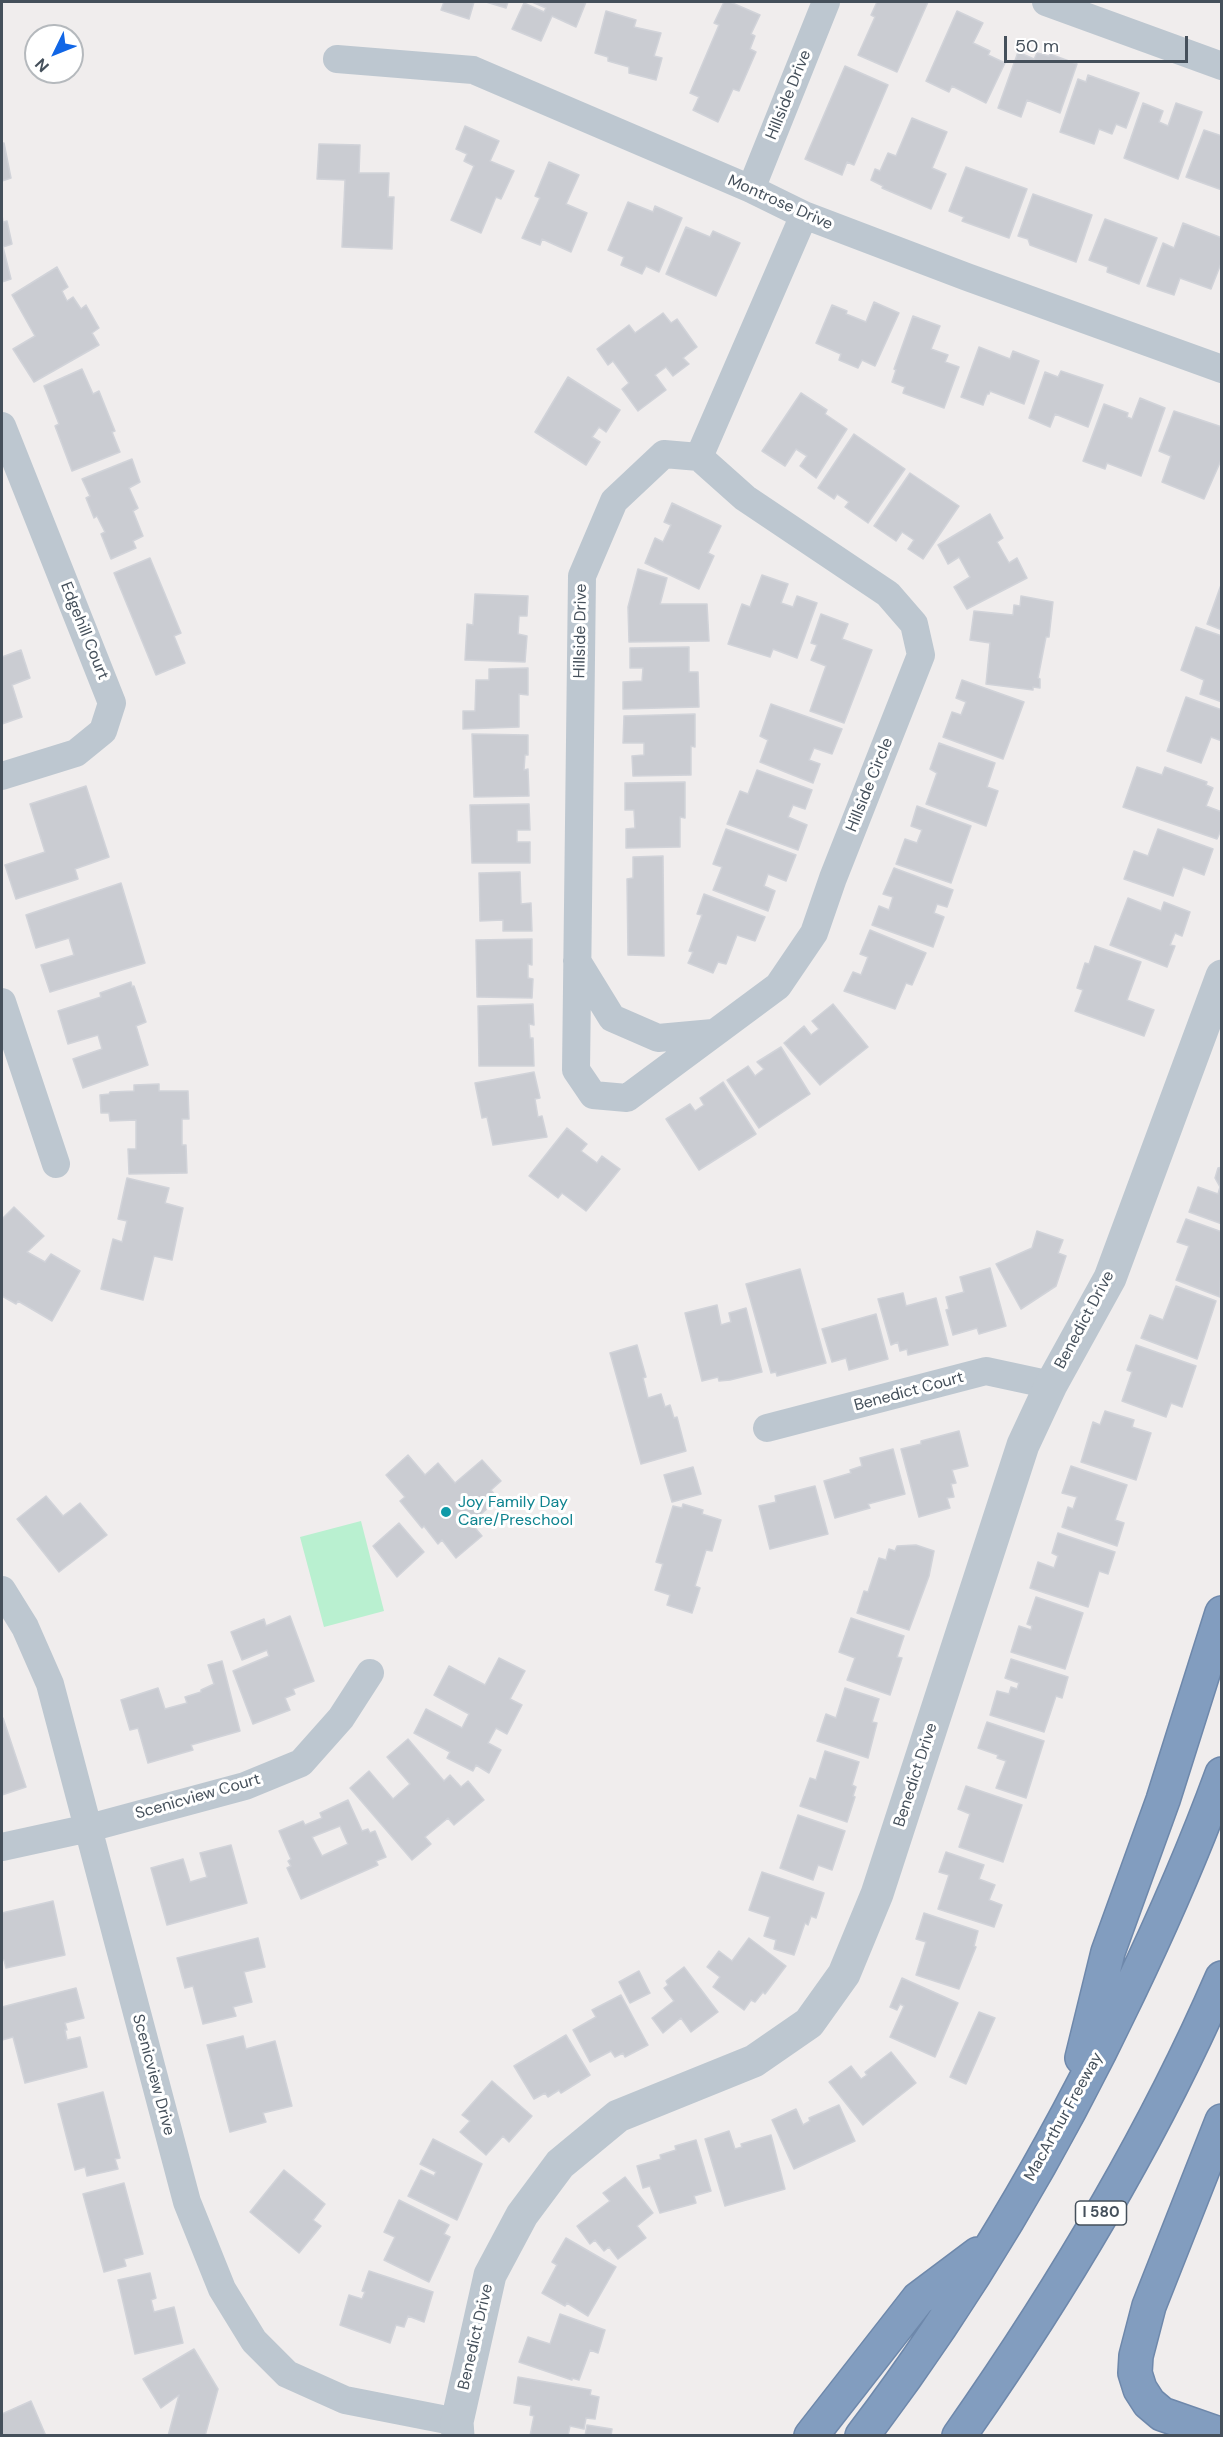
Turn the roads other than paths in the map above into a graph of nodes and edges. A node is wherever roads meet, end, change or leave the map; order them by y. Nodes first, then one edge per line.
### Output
1 (826, 2) edge
2 (1046, 2) edge
3 (337, 59) dead end
4 (1221, 66) edge
5 (751, 189) junction
6 (804, 215) junction
7 (1221, 369) edge
8 (2, 426) edge
9 (699, 457) junction
10 (2, 776) edge
11 (577, 961) junction
12 (1221, 976) edge
13 (2, 1002) edge
14 (713, 1033) junction
15 (593, 1095) joint
16 (56, 1164) dead end
17 (1051, 1385) junction
18 (767, 1428) dead end
19 (2, 1590) edge
20 (1221, 1613) edge
21 (370, 1673) dead end
22 (1221, 1774) edge
23 (88, 1828) junction
24 (2, 1847) edge
25 (1221, 1978) edge
26 (1067, 2115) junction
27 (1221, 2121) edge
28 (994, 2242) junction
29 (1221, 2409) edge
30 (1162, 2414) junction
31 (457, 2429) edge
32 (1221, 2435) edge
33 (811, 2436) edge
34 (862, 2436) edge
35 (959, 2436) edge

1 - 5 street, Hillside Drive
2 - 4 street
3 - 5 street, Montrose Drive
5 - 6 street, Montrose Drive
6 - 7 street, Montrose Drive
6 - 9 street
8 - 10 street, Edgehill Court
9 - 11 street, Hillside Drive
9 - 14 street, Hillside Circle
11 - 14 street
11 - 15 street, Hillside Drive
12 - 17 street, Benedict Drive
13 - 16 street
14 - 15 street, Hillside Circle
17 - 18 street, Benedict Court
17 - 31 street, Benedict Drive
19 - 23 street, Scenicview Drive
20 - 26 highway
21 - 23 street, Scenicview Court
22 - 26 highway, MacArthur Freeway
23 - 24 street, Scenicview Court
23 - 31 street, Scenicview Drive
25 - 35 highway, I 580
26 - 28 highway, MacArthur Freeway
27 - 30 highway
28 - 33 highway
28 - 34 highway, MacArthur Freeway
29 - 30 highway
30 - 32 highway

